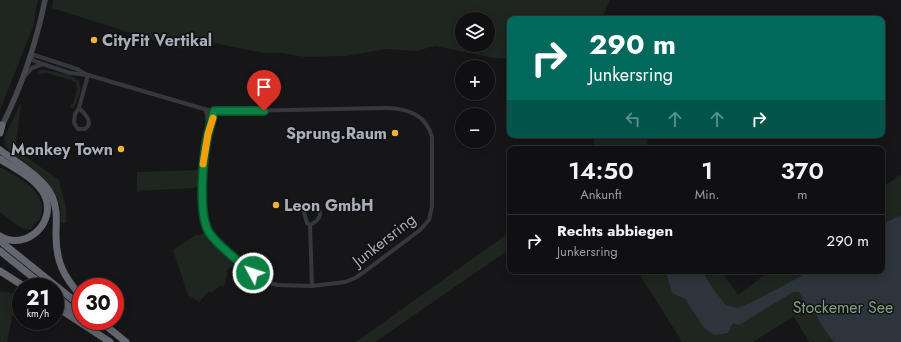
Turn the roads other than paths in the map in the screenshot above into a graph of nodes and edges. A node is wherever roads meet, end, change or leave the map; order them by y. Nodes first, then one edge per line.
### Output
1 (45, 0) edge
2 (30, 54) junction
3 (44, 64) junction
4 (88, 75) junction
5 (23, 79) junction
6 (79, 108) junction
7 (205, 109) junction
8 (214, 111) junction
9 (1, 129) edge
10 (208, 134) junction
11 (0, 150) edge
12 (0, 159) edge
13 (0, 162) edge
14 (10, 165) junction
15 (310, 226) junction
16 (0, 236) edge
17 (0, 242) edge
18 (0, 251) edge
19 (0, 272) edge
20 (34, 278) edge
21 (12, 279) edge
22 (72, 286) edge
23 (312, 286) junction
24 (72, 299) edge
25 (64, 303) edge
26 (72, 309) edge
27 (64, 312) edge
28 (97, 330) edge
29 (112, 330) edge
30 (116, 330) edge
31 (111, 342) edge
32 (127, 342) edge

1 - 2 main road
2 - 3 street, Junkersring
2 - 4 street, Junkersring
2 - 5 main road
3 - 4 street, Junkersring
3 - 5 street
4 - 6 street
4 - 7 street, Junkersring
5 - 9 main road
6 - 6 street
7 - 8 street, Junkersring
7 - 10 street, Junkersring
8 - 10 street, Junkersring
8 - 23 street, Junkersring
10 - 23 street, Junkersring
11 - 22 highway
12 - 14 highway
13 - 14 highway
14 - 16 highway
15 - 15 street
15 - 23 street
17 - 24 highway
18 - 20 highway
19 - 21 highway
25 - 26 highway
27 - 31 highway
28 - 31 highway
29 - 32 highway
30 - 32 highway

